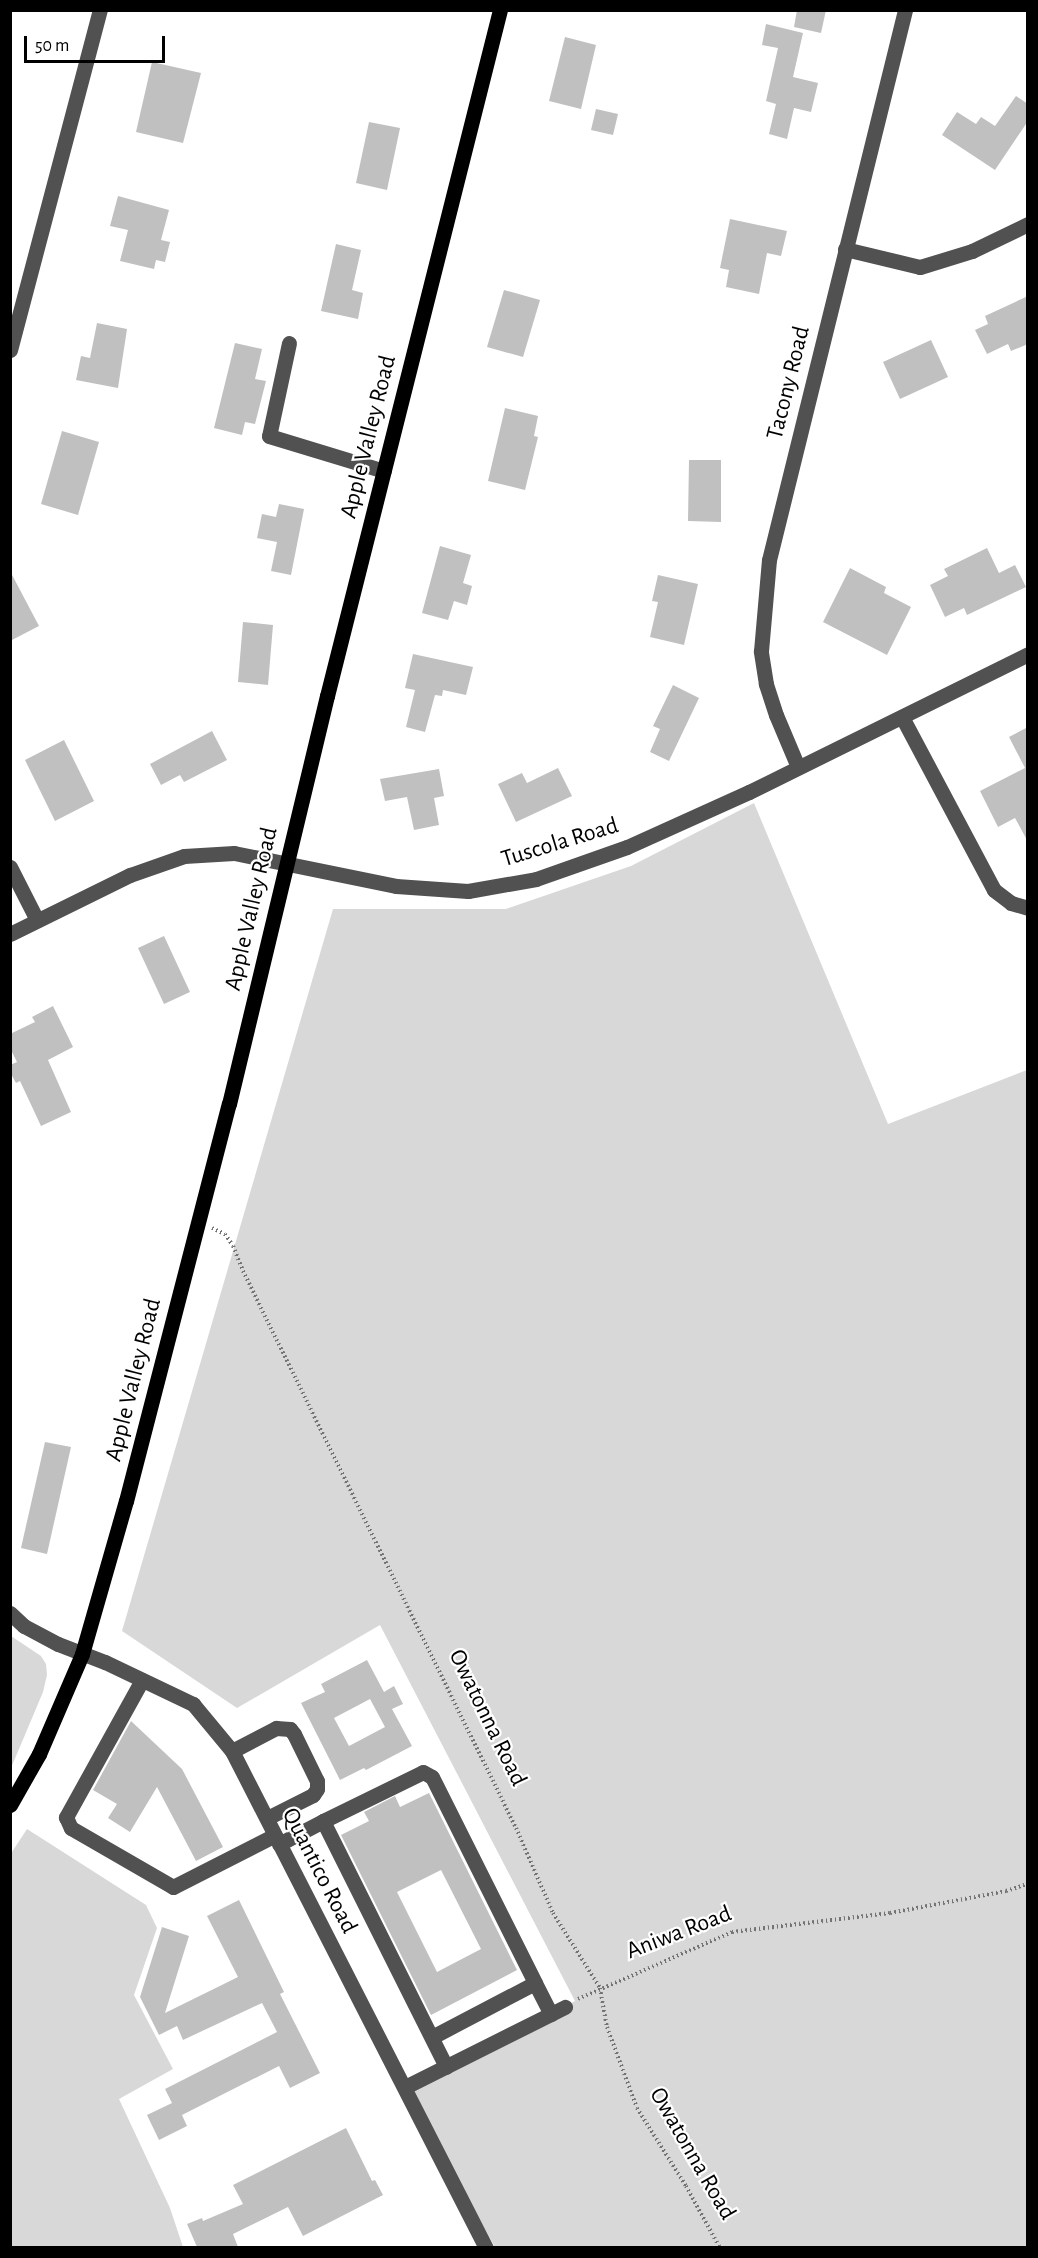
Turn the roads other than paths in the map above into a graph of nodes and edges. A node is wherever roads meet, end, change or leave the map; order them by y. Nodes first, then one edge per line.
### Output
1 (100, 10) edge
2 (500, 10) edge
3 (905, 10) edge
4 (1028, 224) edge
5 (845, 249) junction
6 (289, 343) dead end
7 (10, 350) edge
8 (384, 471) junction
9 (1028, 654) edge
10 (902, 717) junction
11 (798, 767) junction
12 (286, 863) junction
13 (10, 867) edge
14 (1027, 909) edge
15 (37, 920) junction
16 (10, 934) edge
17 (10, 1613) edge
18 (82, 1654) junction
19 (142, 1680) junction
20 (232, 1751) junction
21 (10, 1805) edge
22 (267, 1818) junction
23 (323, 1821) junction
24 (277, 1840) junction
25 (535, 1983) junction
26 (432, 2037) junction
27 (446, 2067) junction
28 (405, 2088) junction
29 (486, 2247) edge

1 - 7 street
2 - 8 main road, Apple Valley Road
3 - 5 street, Tacony Road
4 - 5 street
5 - 11 street, Tacony Road
6 - 8 street
8 - 12 main road, Apple Valley Road
9 - 10 street, Tuscola Road
10 - 11 street, Tuscola Road
10 - 14 street
11 - 12 street, Tuscola Road
12 - 15 street, Tuscola Road
12 - 18 main road, Apple Valley Road
13 - 15 street
15 - 16 street, Tuscola Road
17 - 18 street, Quantico Road
18 - 19 street, Quantico Road
18 - 21 main road, Apple Valley Road
19 - 20 street, Quantico Road
19 - 24 street
20 - 22 street, Quantico Road
20 - 22 street
22 - 24 street, Quantico Road
23 - 24 street
23 - 25 street
23 - 26 street
24 - 28 street, Quantico Road
25 - 26 street
25 - 27 street
26 - 27 street
27 - 28 street
28 - 29 street, Quantico Road

